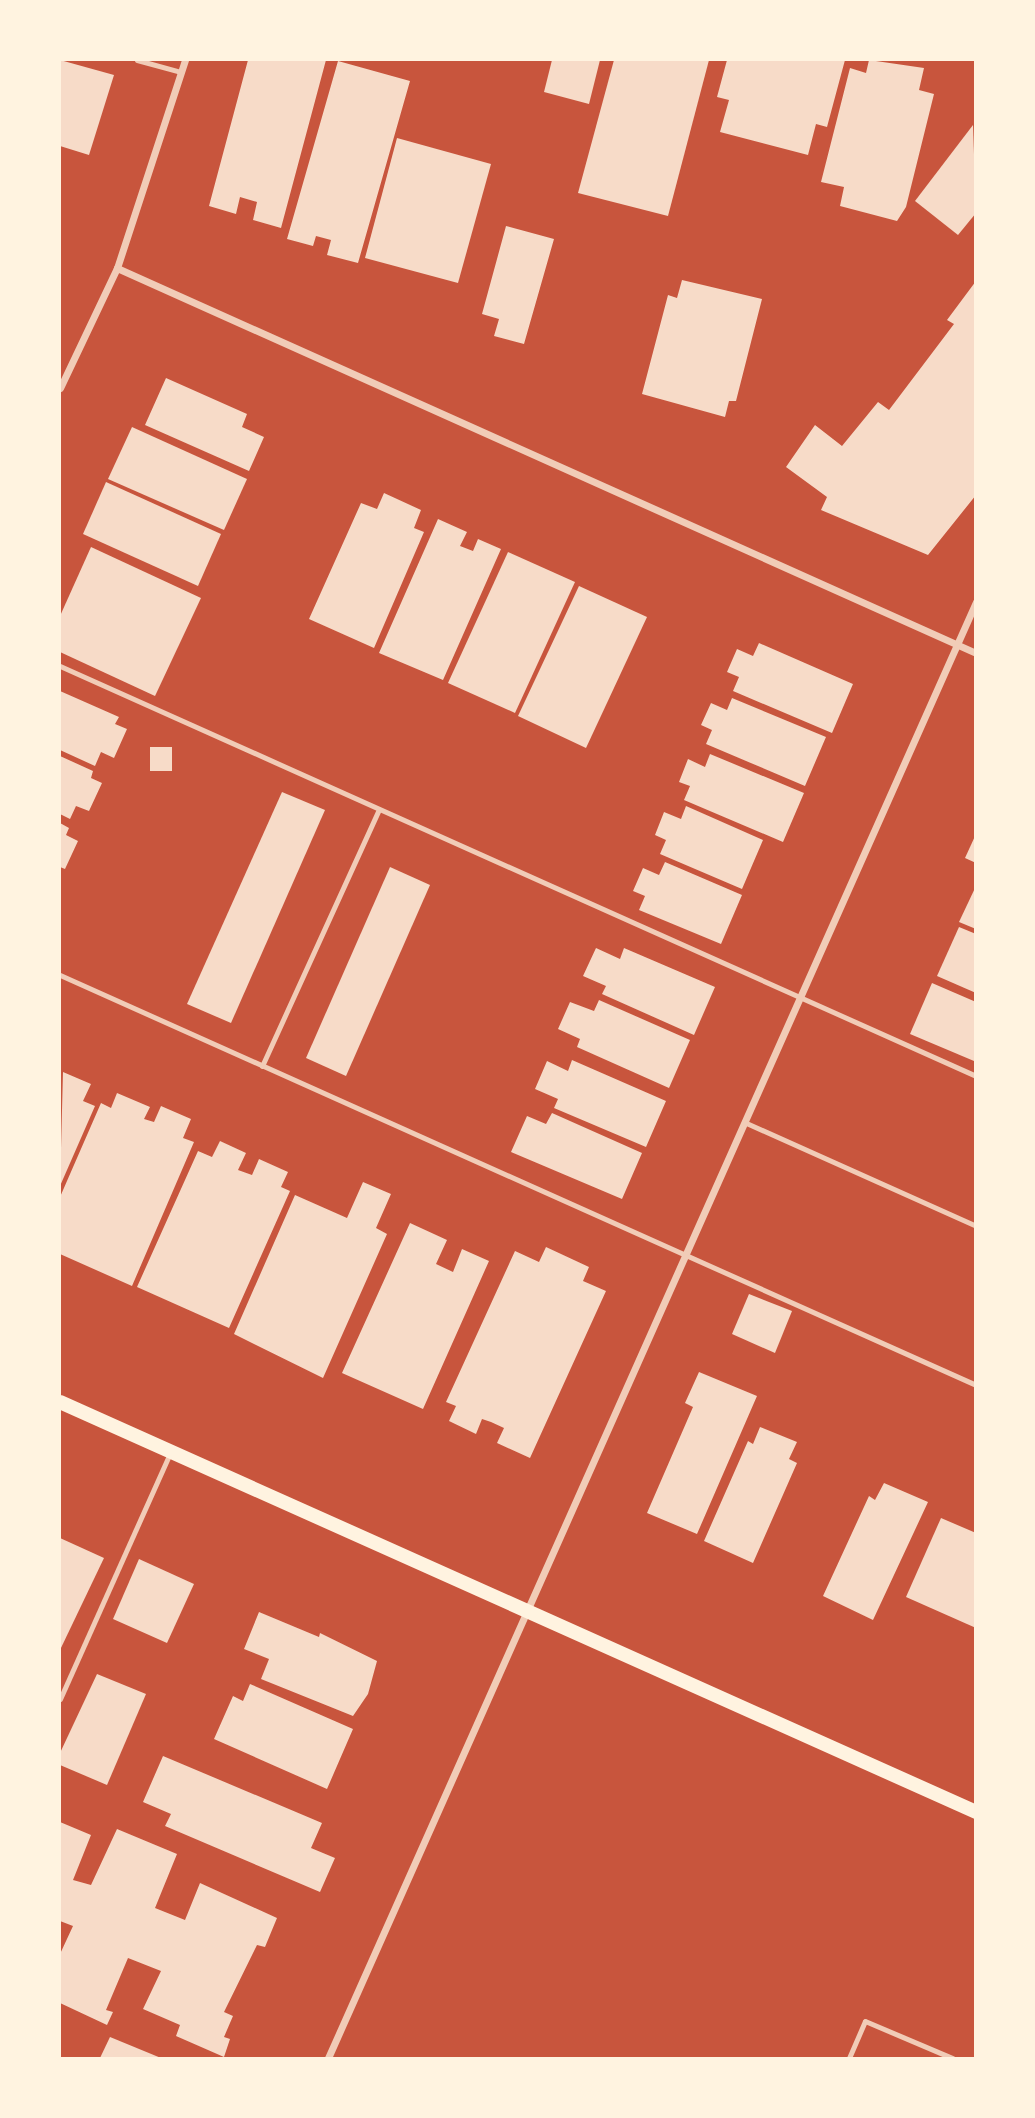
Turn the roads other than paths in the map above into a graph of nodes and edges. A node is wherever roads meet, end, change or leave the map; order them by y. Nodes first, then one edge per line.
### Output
1 (137, 60) edge
2 (185, 60) edge
3 (181, 72) junction
4 (117, 268) junction
5 (60, 388) edge
6 (975, 602) edge
7 (956, 644) junction
8 (975, 653) edge
9 (60, 666) edge
10 (379, 809) junction
11 (60, 975) edge
12 (800, 998) junction
13 (262, 1066) junction
14 (975, 1076) edge
15 (744, 1122) junction
16 (975, 1226) edge
17 (685, 1254) junction
18 (975, 1385) edge
19 (60, 1402) edge
20 (170, 1452) junction
21 (527, 1611) junction
22 (60, 1699) edge
23 (975, 1812) edge
24 (328, 2059) edge
25 (849, 2059) edge
26 (952, 2059) edge

1 - 3 lane
2 - 3 street
3 - 4 street
4 - 5 street
4 - 7 street
6 - 7 street
7 - 8 street
7 - 12 street
9 - 10 lane
10 - 12 lane
10 - 13 lane
11 - 13 lane
12 - 14 lane
12 - 15 street
13 - 17 lane
15 - 16 lane
15 - 17 street
17 - 18 lane
17 - 21 street
19 - 20 main road
20 - 21 main road
20 - 22 lane
21 - 23 main road
21 - 24 street
25 - 26 lane

